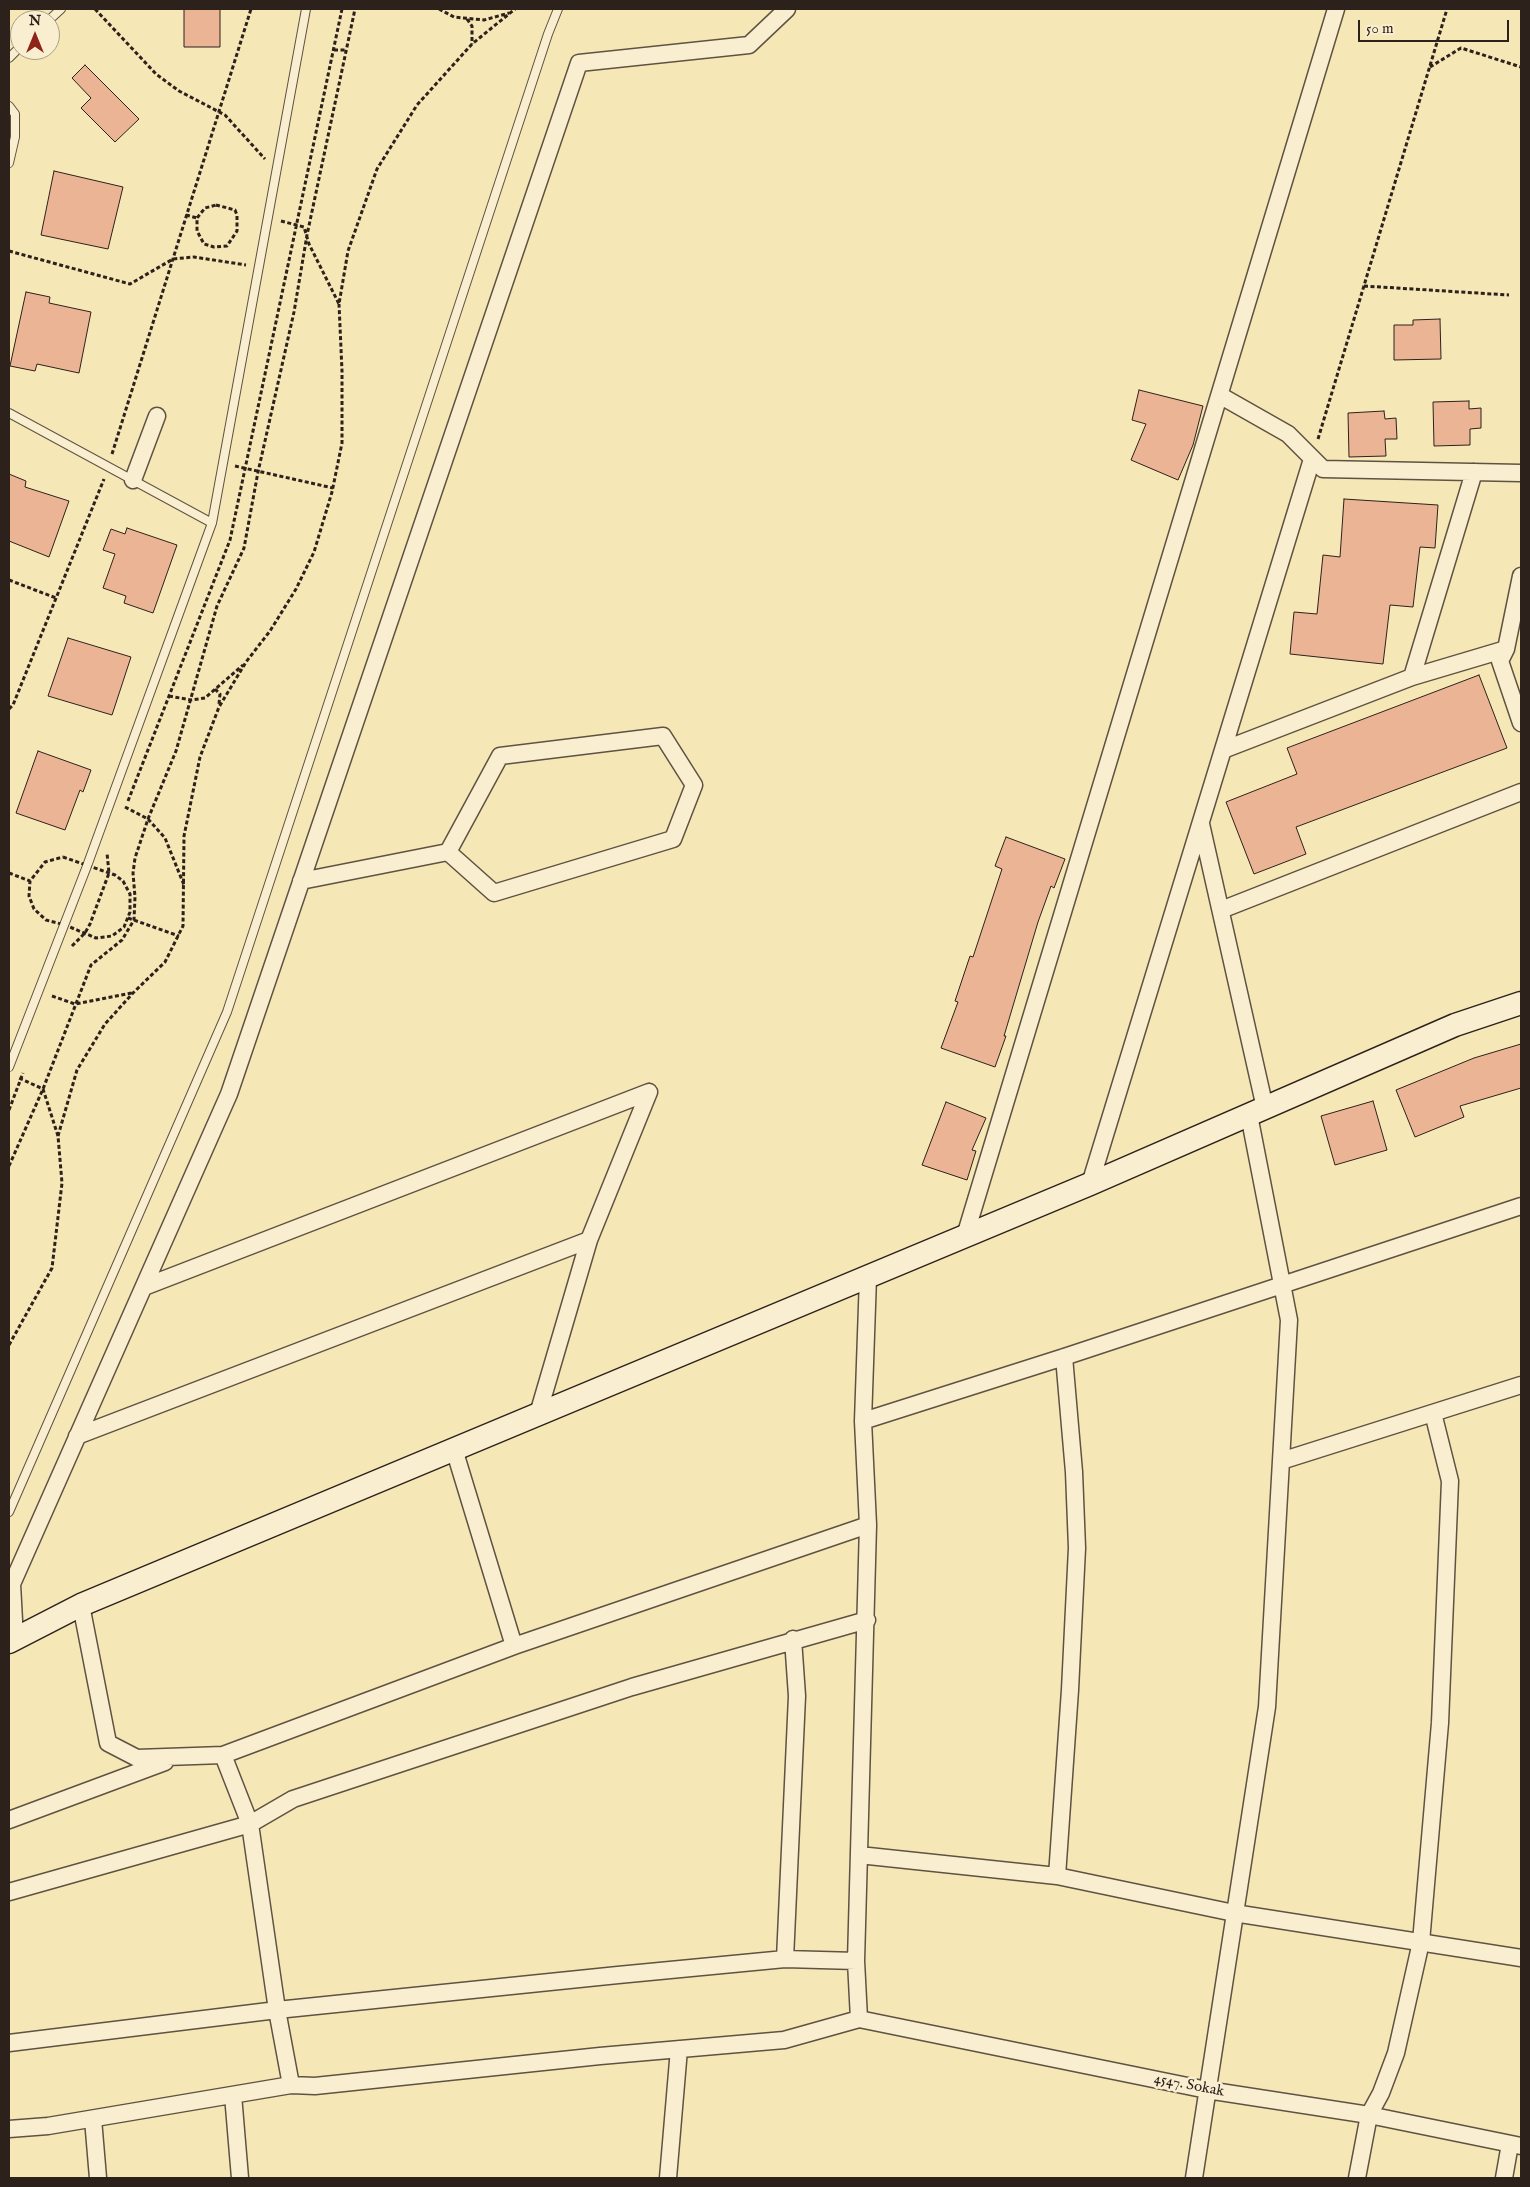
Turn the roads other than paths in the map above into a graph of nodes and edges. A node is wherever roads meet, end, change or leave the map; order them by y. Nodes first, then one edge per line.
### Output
1 (306, 9) edge
2 (558, 9) edge
3 (787, 9) edge
4 (1336, 9) edge
5 (9, 106) edge
6 (9, 163) edge
7 (1220, 396) junction
8 (9, 414) edge
9 (157, 416) dead end
10 (1312, 459) junction
11 (1474, 472) junction
12 (1521, 473) edge
13 (133, 480) junction
14 (212, 523) junction
15 (1521, 576) edge
16 (1506, 649) junction
17 (1412, 678) junction
18 (1521, 724) edge
19 (1223, 750) junction
20 (1521, 792) edge
21 (1201, 822) junction
22 (448, 852) junction
23 (301, 881) junction
24 (1220, 910) junction
25 (1521, 1002) edge
26 (9, 1067) edge
27 (1257, 1111) junction
28 (1090, 1184) junction
29 (1521, 1206) edge
30 (965, 1236) junction
31 (589, 1240) junction
32 (868, 1277) junction
33 (1282, 1284) junction
34 (144, 1287) junction
35 (1064, 1357) junction
36 (1521, 1385) edge
37 (1434, 1413) junction
38 (538, 1414) junction
39 (863, 1421) junction
40 (78, 1436) junction
41 (454, 1449) junction
42 (1281, 1461) junction
43 (9, 1512) edge
44 (868, 1525) junction
45 (81, 1605) junction
46 (867, 1620) junction
47 (793, 1639) junction
48 (12, 1641) edge
49 (514, 1646) junction
50 (223, 1755) junction
51 (181, 1756) junction
52 (9, 1820) edge
53 (250, 1824) junction
54 (859, 1855) junction
55 (1057, 1876) junction
56 (9, 1892) edge
57 (1234, 1913) junction
58 (1421, 1942) junction
59 (1521, 1958) edge
60 (785, 1959) junction
61 (856, 1961) junction
62 (277, 2010) junction
63 (858, 2019) junction
64 (9, 2044) edge
65 (679, 2049) junction
66 (291, 2085) junction
67 (1207, 2090) junction
68 (233, 2095) junction
69 (1369, 2115) junction
70 (92, 2119) junction
71 (9, 2129) edge
72 (1516, 2145) edge
73 (98, 2178) edge
74 (240, 2178) edge
75 (668, 2178) edge
76 (1194, 2178) edge
77 (1357, 2178) edge
78 (1504, 2178) edge

1 - 14 lane
2 - 43 lane
3 - 23 street
4 - 7 street
5 - 6 lane
7 - 10 street
7 - 30 street
8 - 13 lane
9 - 13 street
10 - 11 street
10 - 19 street
11 - 12 street
11 - 17 street
13 - 14 lane
14 - 26 lane
15 - 16 street
16 - 17 street
16 - 18 street
17 - 19 street
19 - 21 street
20 - 24 street
21 - 24 street
21 - 28 street
22 - 22 street
22 - 23 street
23 - 34 street
24 - 27 street
25 - 27 main road
27 - 28 main road
27 - 33 street
28 - 30 main road
29 - 33 street
30 - 32 main road
31 - 34 street
31 - 38 street
31 - 40 street
32 - 38 main road
32 - 39 street
33 - 35 street
33 - 42 street
34 - 40 street
35 - 39 street
35 - 55 street
36 - 37 street
37 - 42 street
37 - 58 street
38 - 41 main road
39 - 44 street
40 - 48 street
41 - 45 main road
41 - 49 street
42 - 57 street
44 - 46 street
44 - 49 street
45 - 48 main road
45 - 51 street
46 - 47 street
46 - 54 street
47 - 53 street
47 - 60 street
49 - 50 street
50 - 51 street
50 - 53 street
51 - 52 street
53 - 56 street
53 - 62 street
54 - 55 street
54 - 61 street
55 - 57 street
57 - 58 street
57 - 67 street
58 - 59 street
58 - 69 street
60 - 61 street
60 - 62 street
61 - 63 street
62 - 64 street
62 - 66 street
63 - 65 street
63 - 67 street, 4547. Sokak
65 - 66 street
65 - 75 street
66 - 68 street
67 - 69 street, 4547. Sokak
67 - 76 street
68 - 70 street
68 - 74 street
69 - 72 street, 4547. Sokak
69 - 77 street
70 - 71 street
70 - 73 street
72 - 78 street

